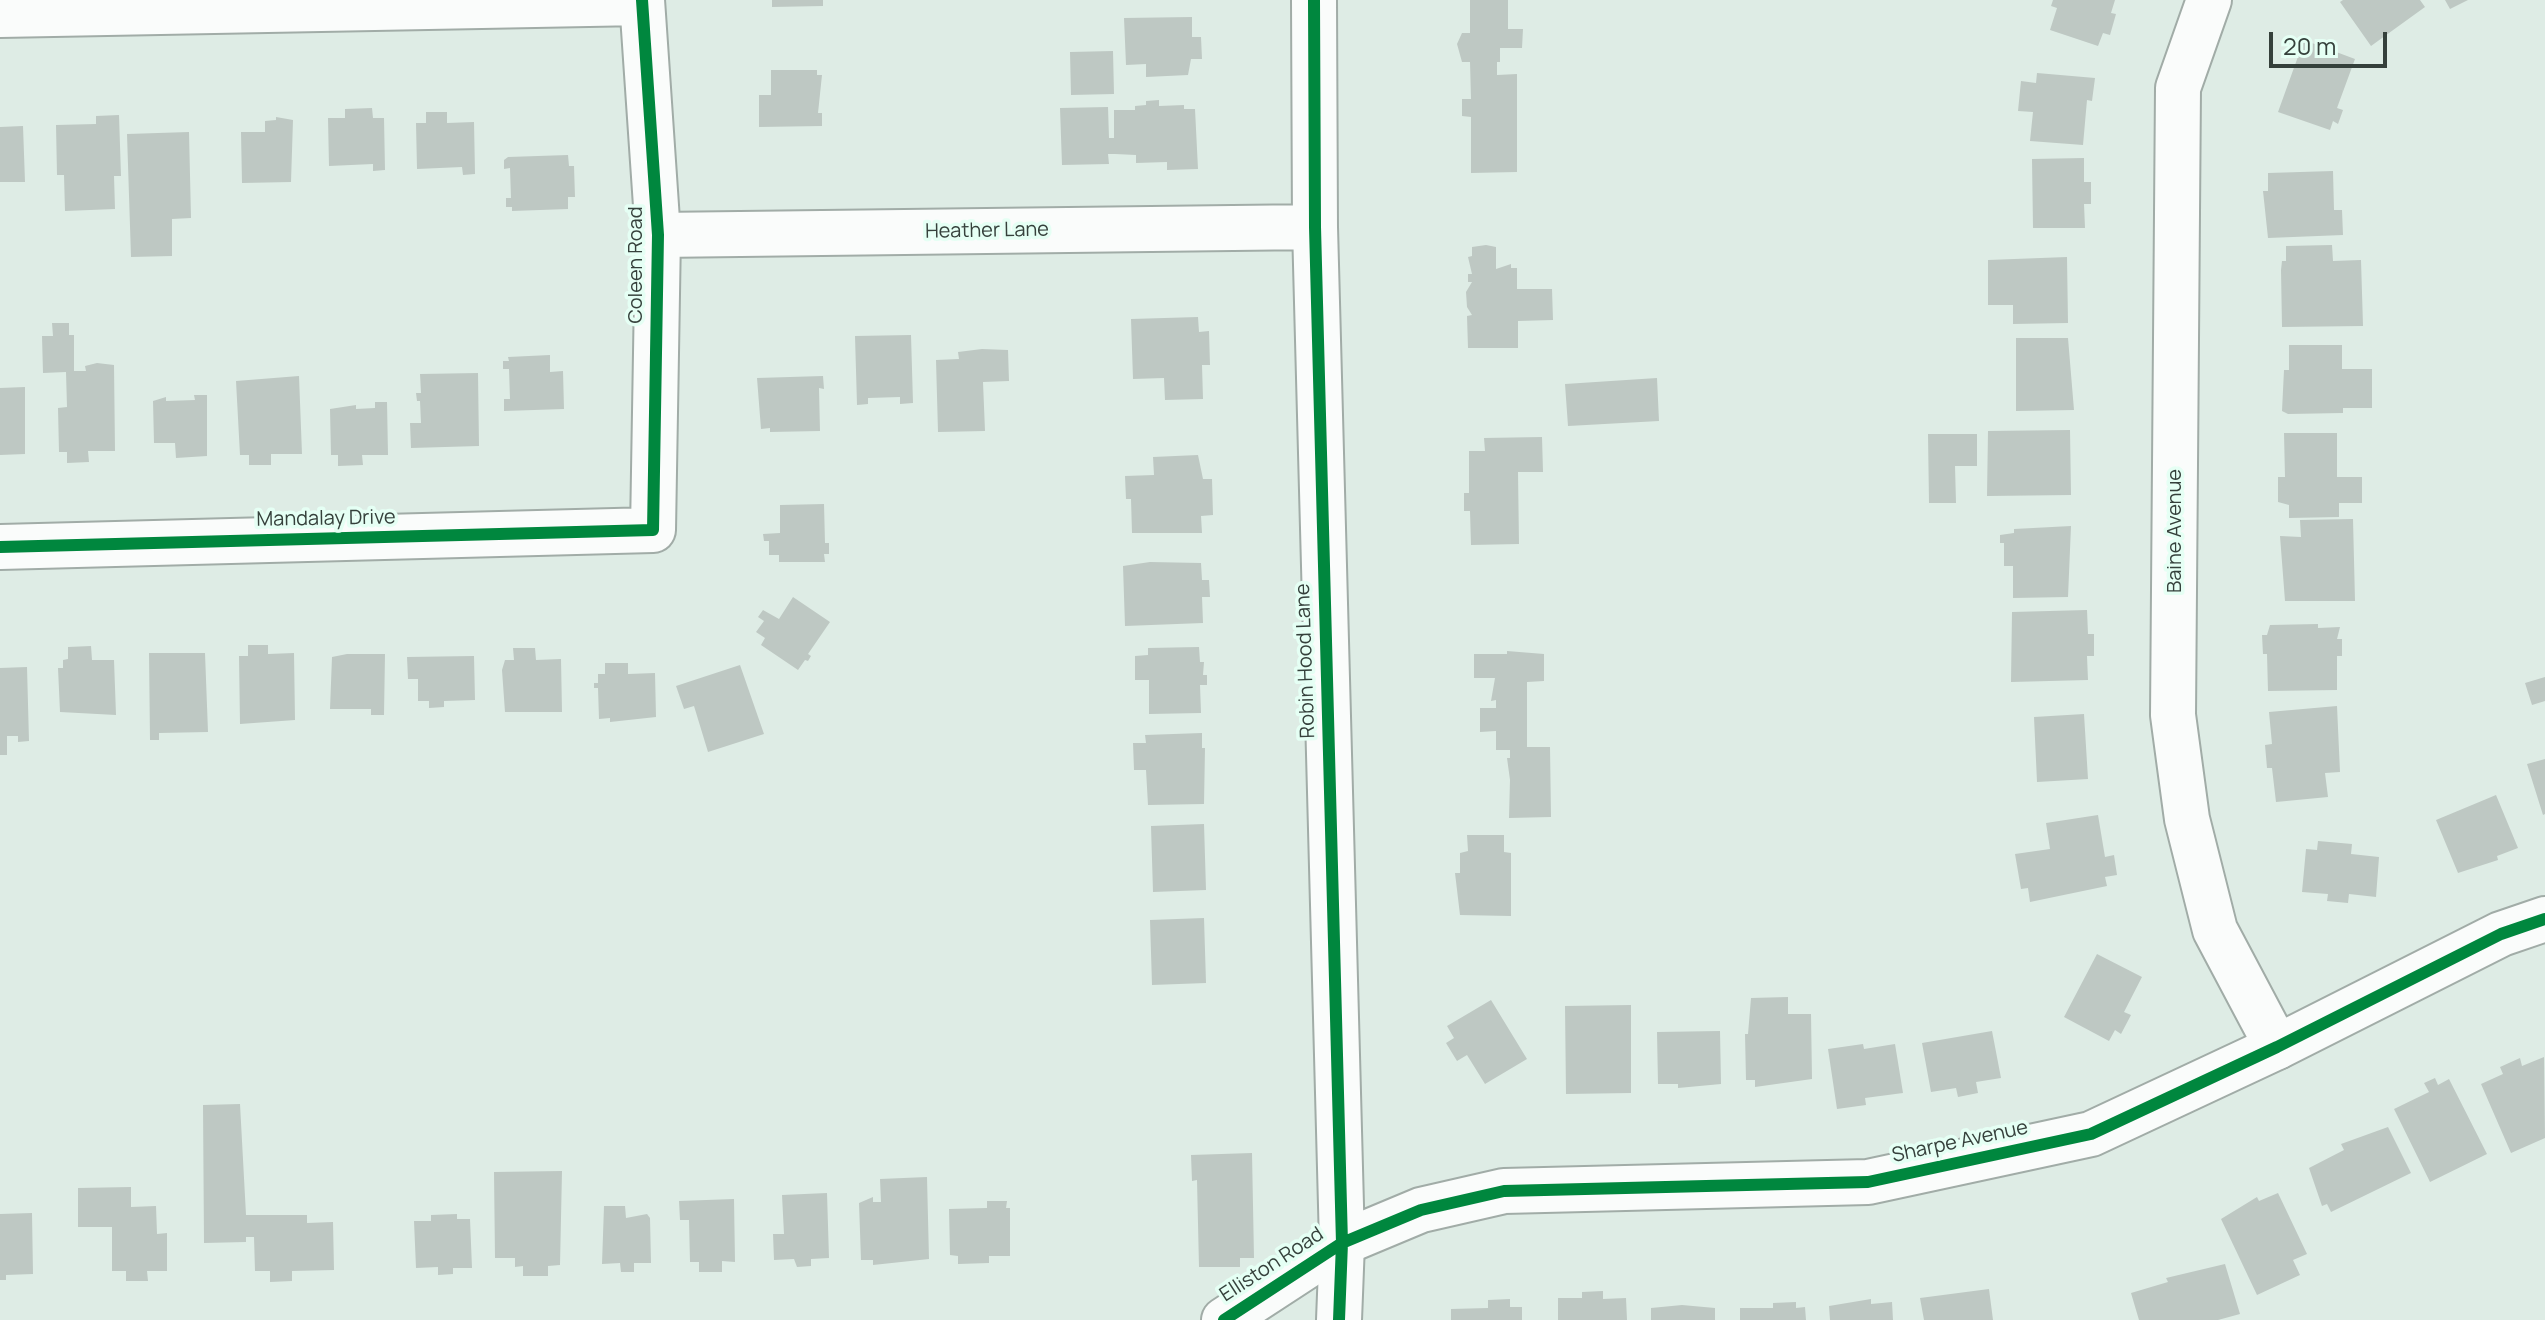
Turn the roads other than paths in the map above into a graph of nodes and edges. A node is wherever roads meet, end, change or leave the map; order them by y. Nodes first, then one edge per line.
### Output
1 (1314, 0) edge
2 (2209, 0) edge
3 (642, 2) edge
4 (0, 15) edge
5 (1315, 227) junction
6 (658, 235) junction
7 (653, 530) joint
8 (0, 547) edge
9 (2545, 919) edge
10 (2277, 1047) junction
11 (1342, 1243) junction
12 (1224, 1320) edge
13 (1339, 1320) edge

1 - 5 street, Robin Hood Lane
2 - 10 street, Baine Avenue
3 - 4 street
3 - 6 street, Coleen Road
5 - 6 street, Heather Lane
5 - 11 street, Robin Hood Lane
6 - 7 street, Coleen Road
7 - 8 street, Mandalay Drive
9 - 10 street, Sharpe Avenue
10 - 11 street, Sharpe Avenue
11 - 12 street, Elliston Road
11 - 13 street, Robin Hood Lane

